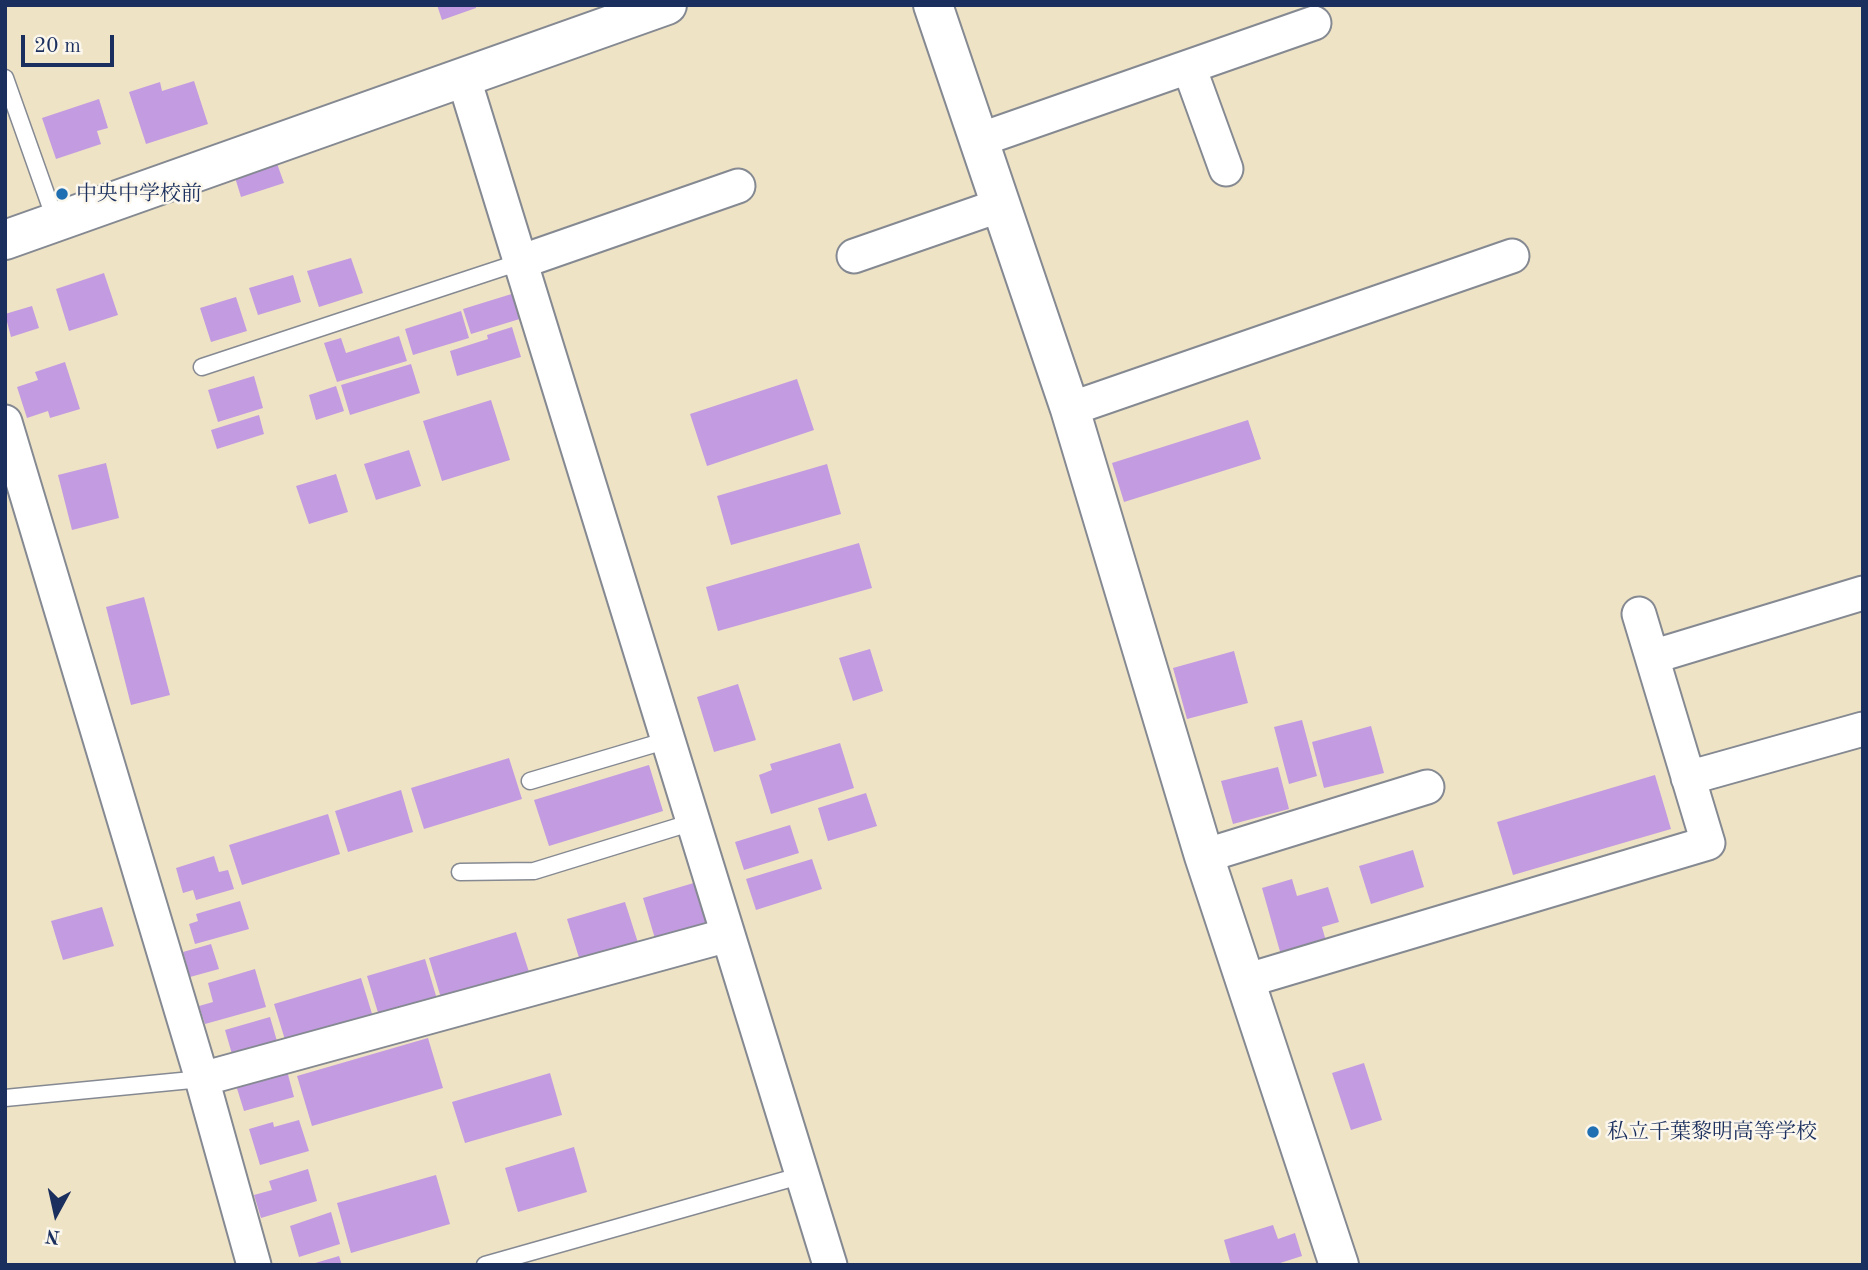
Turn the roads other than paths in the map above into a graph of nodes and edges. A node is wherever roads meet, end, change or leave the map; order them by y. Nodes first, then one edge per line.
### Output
1 (667, 5) edge
2 (933, 5) edge
3 (1314, 23) dead end
4 (1189, 67) junction
5 (5, 78) edge
6 (464, 79) junction
7 (979, 140) junction
8 (1226, 169) dead end
9 (738, 186) dead end
10 (1001, 205) junction
11 (56, 222) junction
12 (7, 233) edge
13 (854, 256) dead end
14 (1512, 256) dead end
15 (520, 262) junction
16 (202, 367) dead end
17 (1070, 409) junction
18 (5, 422) edge
19 (1863, 593) edge
20 (1639, 614) dead end
21 (1652, 657) junction
22 (1863, 729) edge
23 (668, 740) junction
24 (1688, 778) junction
25 (530, 781) dead end
26 (1427, 787) dead end
27 (693, 822) junction
28 (1205, 856) junction
29 (460, 872) dead end
30 (728, 935) junction
31 (1245, 981) junction
32 (202, 1079) junction
33 (5, 1098) edge
34 (803, 1175) junction
35 (254, 1265) edge
36 (485, 1265) edge
37 (830, 1265) edge
38 (1339, 1265) edge

1 - 6 street
2 - 7 street
3 - 4 street
4 - 7 street
4 - 8 street
5 - 11 lane
6 - 11 street
6 - 15 street
7 - 10 street
9 - 15 street
10 - 13 street
10 - 17 street
11 - 12 street
14 - 17 street
15 - 16 lane
15 - 23 street
17 - 28 street
18 - 32 street
19 - 21 street
20 - 21 street
21 - 24 street
22 - 24 street
23 - 25 lane
23 - 27 street
24 - 31 street
26 - 28 street
27 - 29 lane
27 - 30 street
28 - 31 street
30 - 32 street
30 - 34 street
31 - 38 street
32 - 33 lane
32 - 35 street
34 - 36 lane
34 - 37 street

